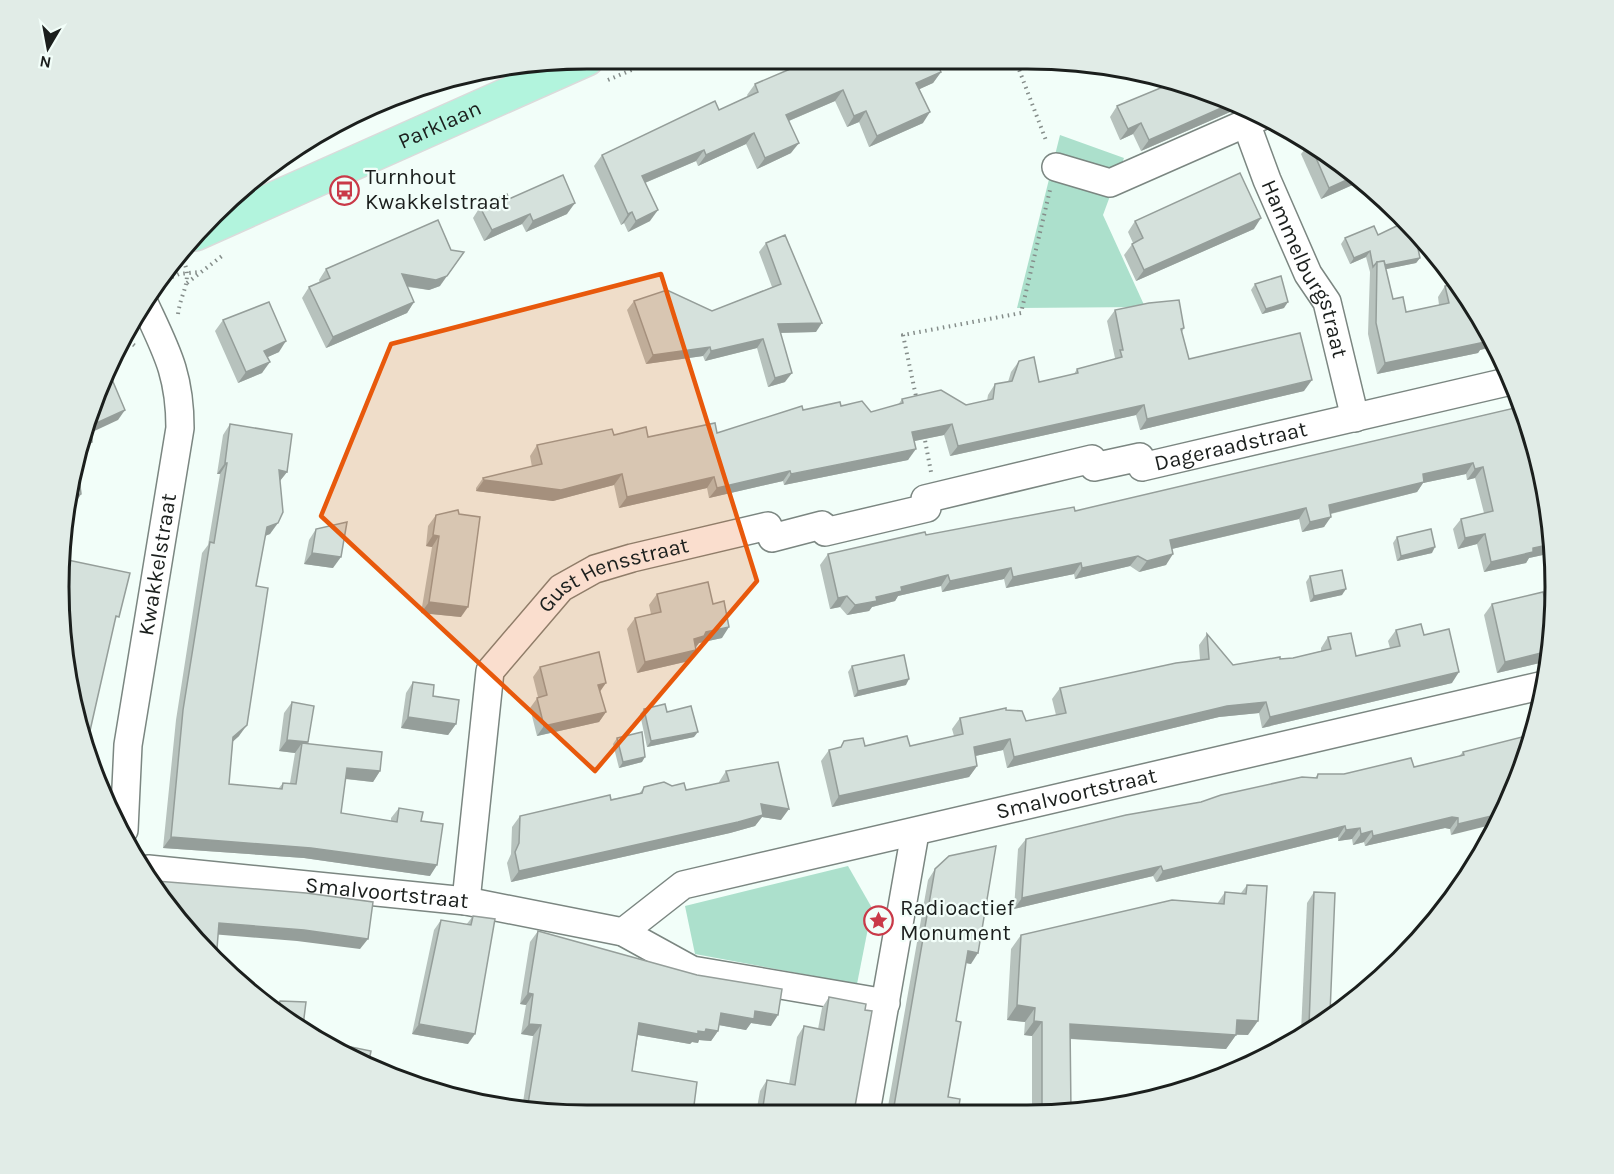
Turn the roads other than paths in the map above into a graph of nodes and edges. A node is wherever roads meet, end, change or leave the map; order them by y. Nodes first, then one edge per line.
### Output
1 (561, 70) edge
2 (1253, 120) edge
3 (1056, 167) road end
4 (219, 223) edge
5 (148, 312) edge
6 (1503, 383) edge
7 (1355, 418) junction
8 (968, 488) joint
9 (1535, 687) edge
10 (124, 821) edge
11 (915, 832) junction
12 (153, 869) edge
13 (466, 901) junction
14 (623, 932) junction
15 (886, 1003) junction
16 (867, 1105) edge

1 - 4 main road, Parklaan
2 - 3 street, Hammelburgstraat
2 - 7 street, Hammelburgstraat
5 - 10 street, Kwakkelstraat
6 - 7 street, Dageraadstraat
7 - 8 street, Dageraadstraat
8 - 13 street, Gust Hensstraat
9 - 11 street, Smalvoortstraat
11 - 14 street, Smalvoortstraat
11 - 15 street
12 - 13 street, Smalvoortstraat
13 - 14 street, Smalvoortstraat
14 - 15 street, Smalvoortstraat
15 - 16 street

